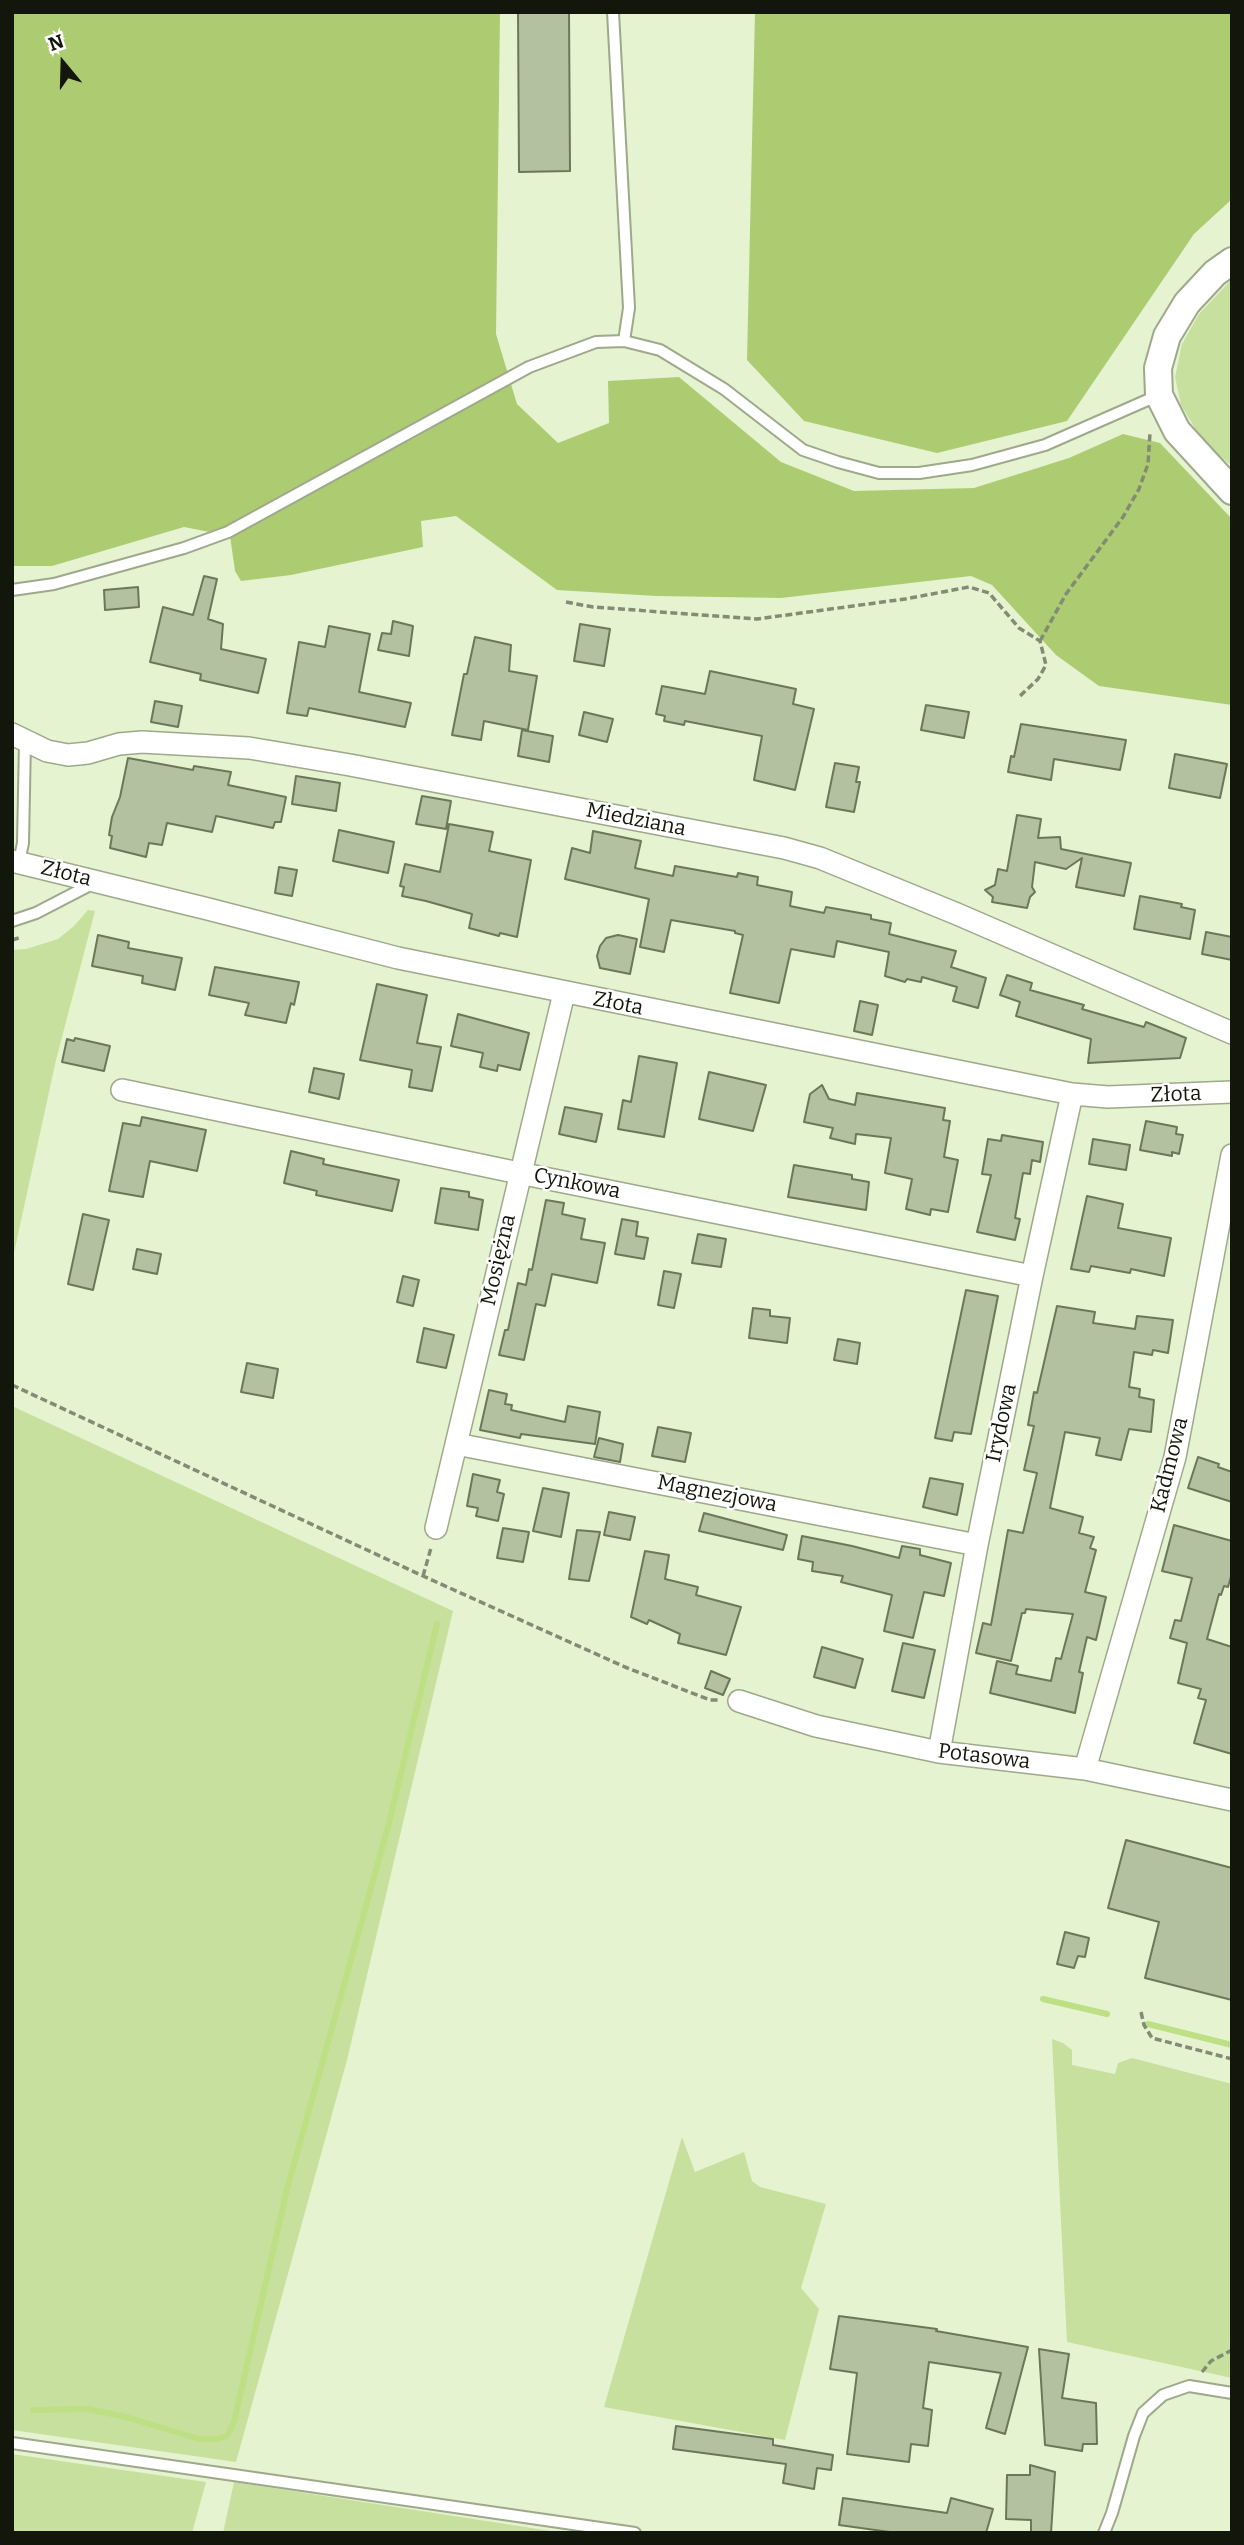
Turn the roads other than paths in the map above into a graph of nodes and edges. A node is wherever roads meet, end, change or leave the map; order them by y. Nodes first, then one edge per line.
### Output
1 (613, 12) edge
2 (1232, 261) edge
3 (624, 341) junction
4 (1150, 399) junction
5 (1232, 491) edge
6 (12, 590) edge
7 (19, 738) edge
8 (16, 862) edge
9 (98, 881) junction
10 (12, 921) edge
11 (564, 993) junction
12 (1232, 1033) edge
13 (122, 1090) dead end
14 (1232, 1092) edge
15 (1072, 1094) junction
16 (1232, 1155) edge
17 (519, 1173) junction
18 (1032, 1276) junction
19 (456, 1444) junction
20 (436, 1528) road end
21 (977, 1545) junction
22 (738, 1701) road end
23 (939, 1752) junction
24 (1085, 1769) junction
25 (1232, 1800) edge
26 (1232, 2393) edge
27 (12, 2443) edge
28 (635, 2533) edge
29 (1104, 2533) edge

1 - 3 lane
2 - 4 street
3 - 4 lane
3 - 6 lane
4 - 5 street
7 - 8 lane
7 - 12 street, Miedziana
8 - 9 street, Złota
9 - 10 lane
9 - 11 street, Złota
11 - 15 street, Złota
11 - 17 street, Mosiężna
13 - 17 street, Cynkowa
14 - 15 street, Złota
15 - 18 street, Irydowa
16 - 24 street, Kadmowa
17 - 18 street, Cynkowa
17 - 19 street, Mosiężna
18 - 21 street, Irydowa
19 - 20 street, Mosiężna
19 - 21 street, Magnezjowa
21 - 23 street, Irydowa
22 - 23 street, Potasowa
23 - 24 street, Potasowa
24 - 25 street, Potasowa
26 - 29 lane
27 - 28 lane

